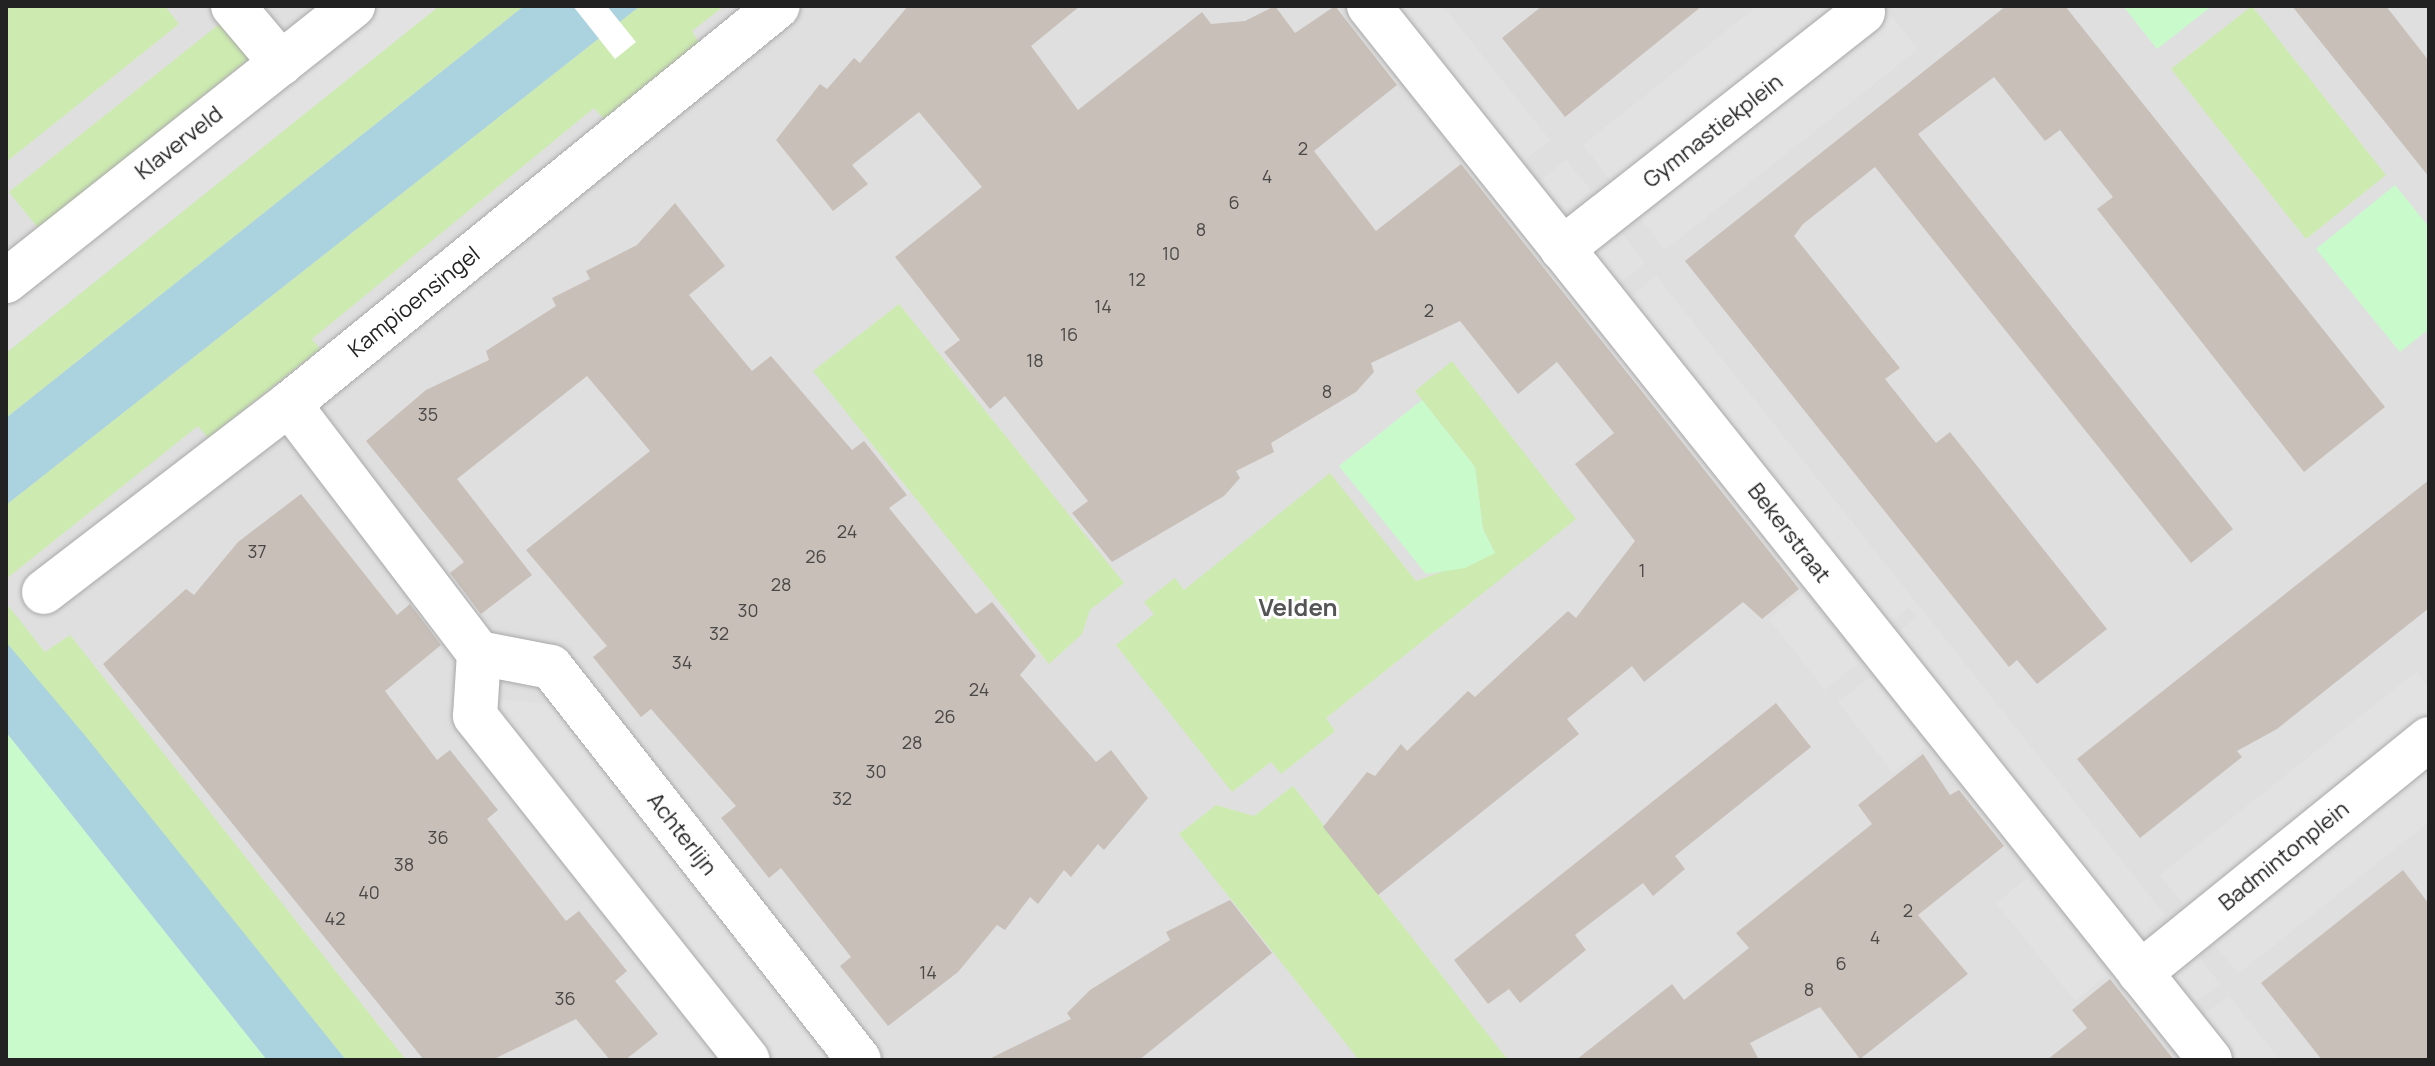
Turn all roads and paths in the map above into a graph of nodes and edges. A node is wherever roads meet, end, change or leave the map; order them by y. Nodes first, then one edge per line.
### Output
1 (233, 6) edge
2 (353, 6) edge
3 (778, 6) edge
4 (1369, 6) edge
5 (1863, 12) dead end
6 (281, 63) junction
7 (1562, 249) junction
8 (6, 281) edge
9 (289, 404) junction
10 (44, 592) dead end
11 (479, 653) junction
12 (2429, 739) edge
13 (2140, 973) junction
14 (748, 1060) edge
15 (859, 1060) edge
16 (2210, 1060) edge

1 - 6 street
2 - 6 street, Klaverveld
3 - 9 street, Kampioensingel
4 - 7 street, Bekerstraat
5 - 7 street, Gymnastiekplein
6 - 8 street, Klaverveld
7 - 13 street, Bekerstraat
9 - 10 street, Kampioensingel
9 - 11 street
11 - 14 street
11 - 15 street, Achterlijn
12 - 13 street, Badmintonplein
13 - 16 street, Bekerstraat

